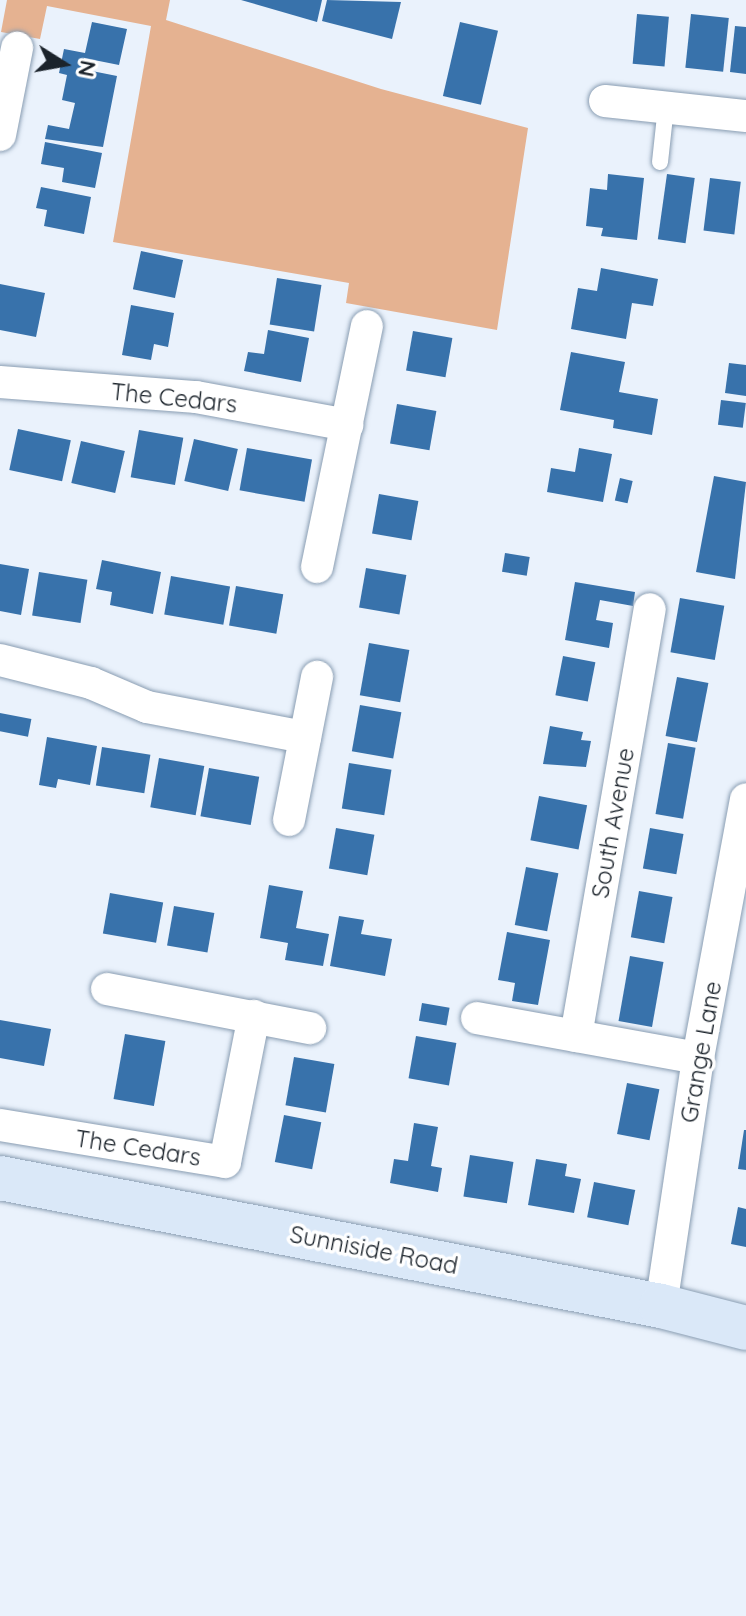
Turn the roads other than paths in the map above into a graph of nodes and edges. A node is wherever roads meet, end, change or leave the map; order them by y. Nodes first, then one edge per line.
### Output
1 (17, 48) dead end
2 (605, 101) dead end
3 (3, 102) edge
4 (666, 107) junction
5 (746, 116) edge
6 (0, 135) edge
7 (660, 162) dead end
8 (367, 326) dead end
9 (0, 382) edge
10 (347, 425) junction
11 (317, 567) dead end
12 (650, 609) dead end
13 (0, 660) edge
14 (317, 677) dead end
15 (305, 737) junction
16 (746, 799) edge
17 (289, 820) dead end
18 (107, 989) dead end
19 (254, 1016) junction
20 (477, 1018) dead end
21 (310, 1028) dead end
22 (576, 1036) junction
23 (698, 1058) junction
24 (0, 1125) edge
25 (0, 1178) edge
26 (661, 1306) junction
27 (746, 1328) edge

1 - 3 street
2 - 4 street
3 - 6 street
4 - 5 street
4 - 7 lane
8 - 10 street
9 - 10 street, The Cedars
10 - 11 street
12 - 22 street, South Avenue
13 - 15 street
14 - 15 street
15 - 17 street
16 - 23 street, Grange Lane
18 - 19 street
19 - 21 street
19 - 24 street, The Cedars
20 - 22 street
22 - 23 street
23 - 26 street, Grange Lane
25 - 26 main road, Sunniside Road
26 - 27 main road, Sunniside Road

